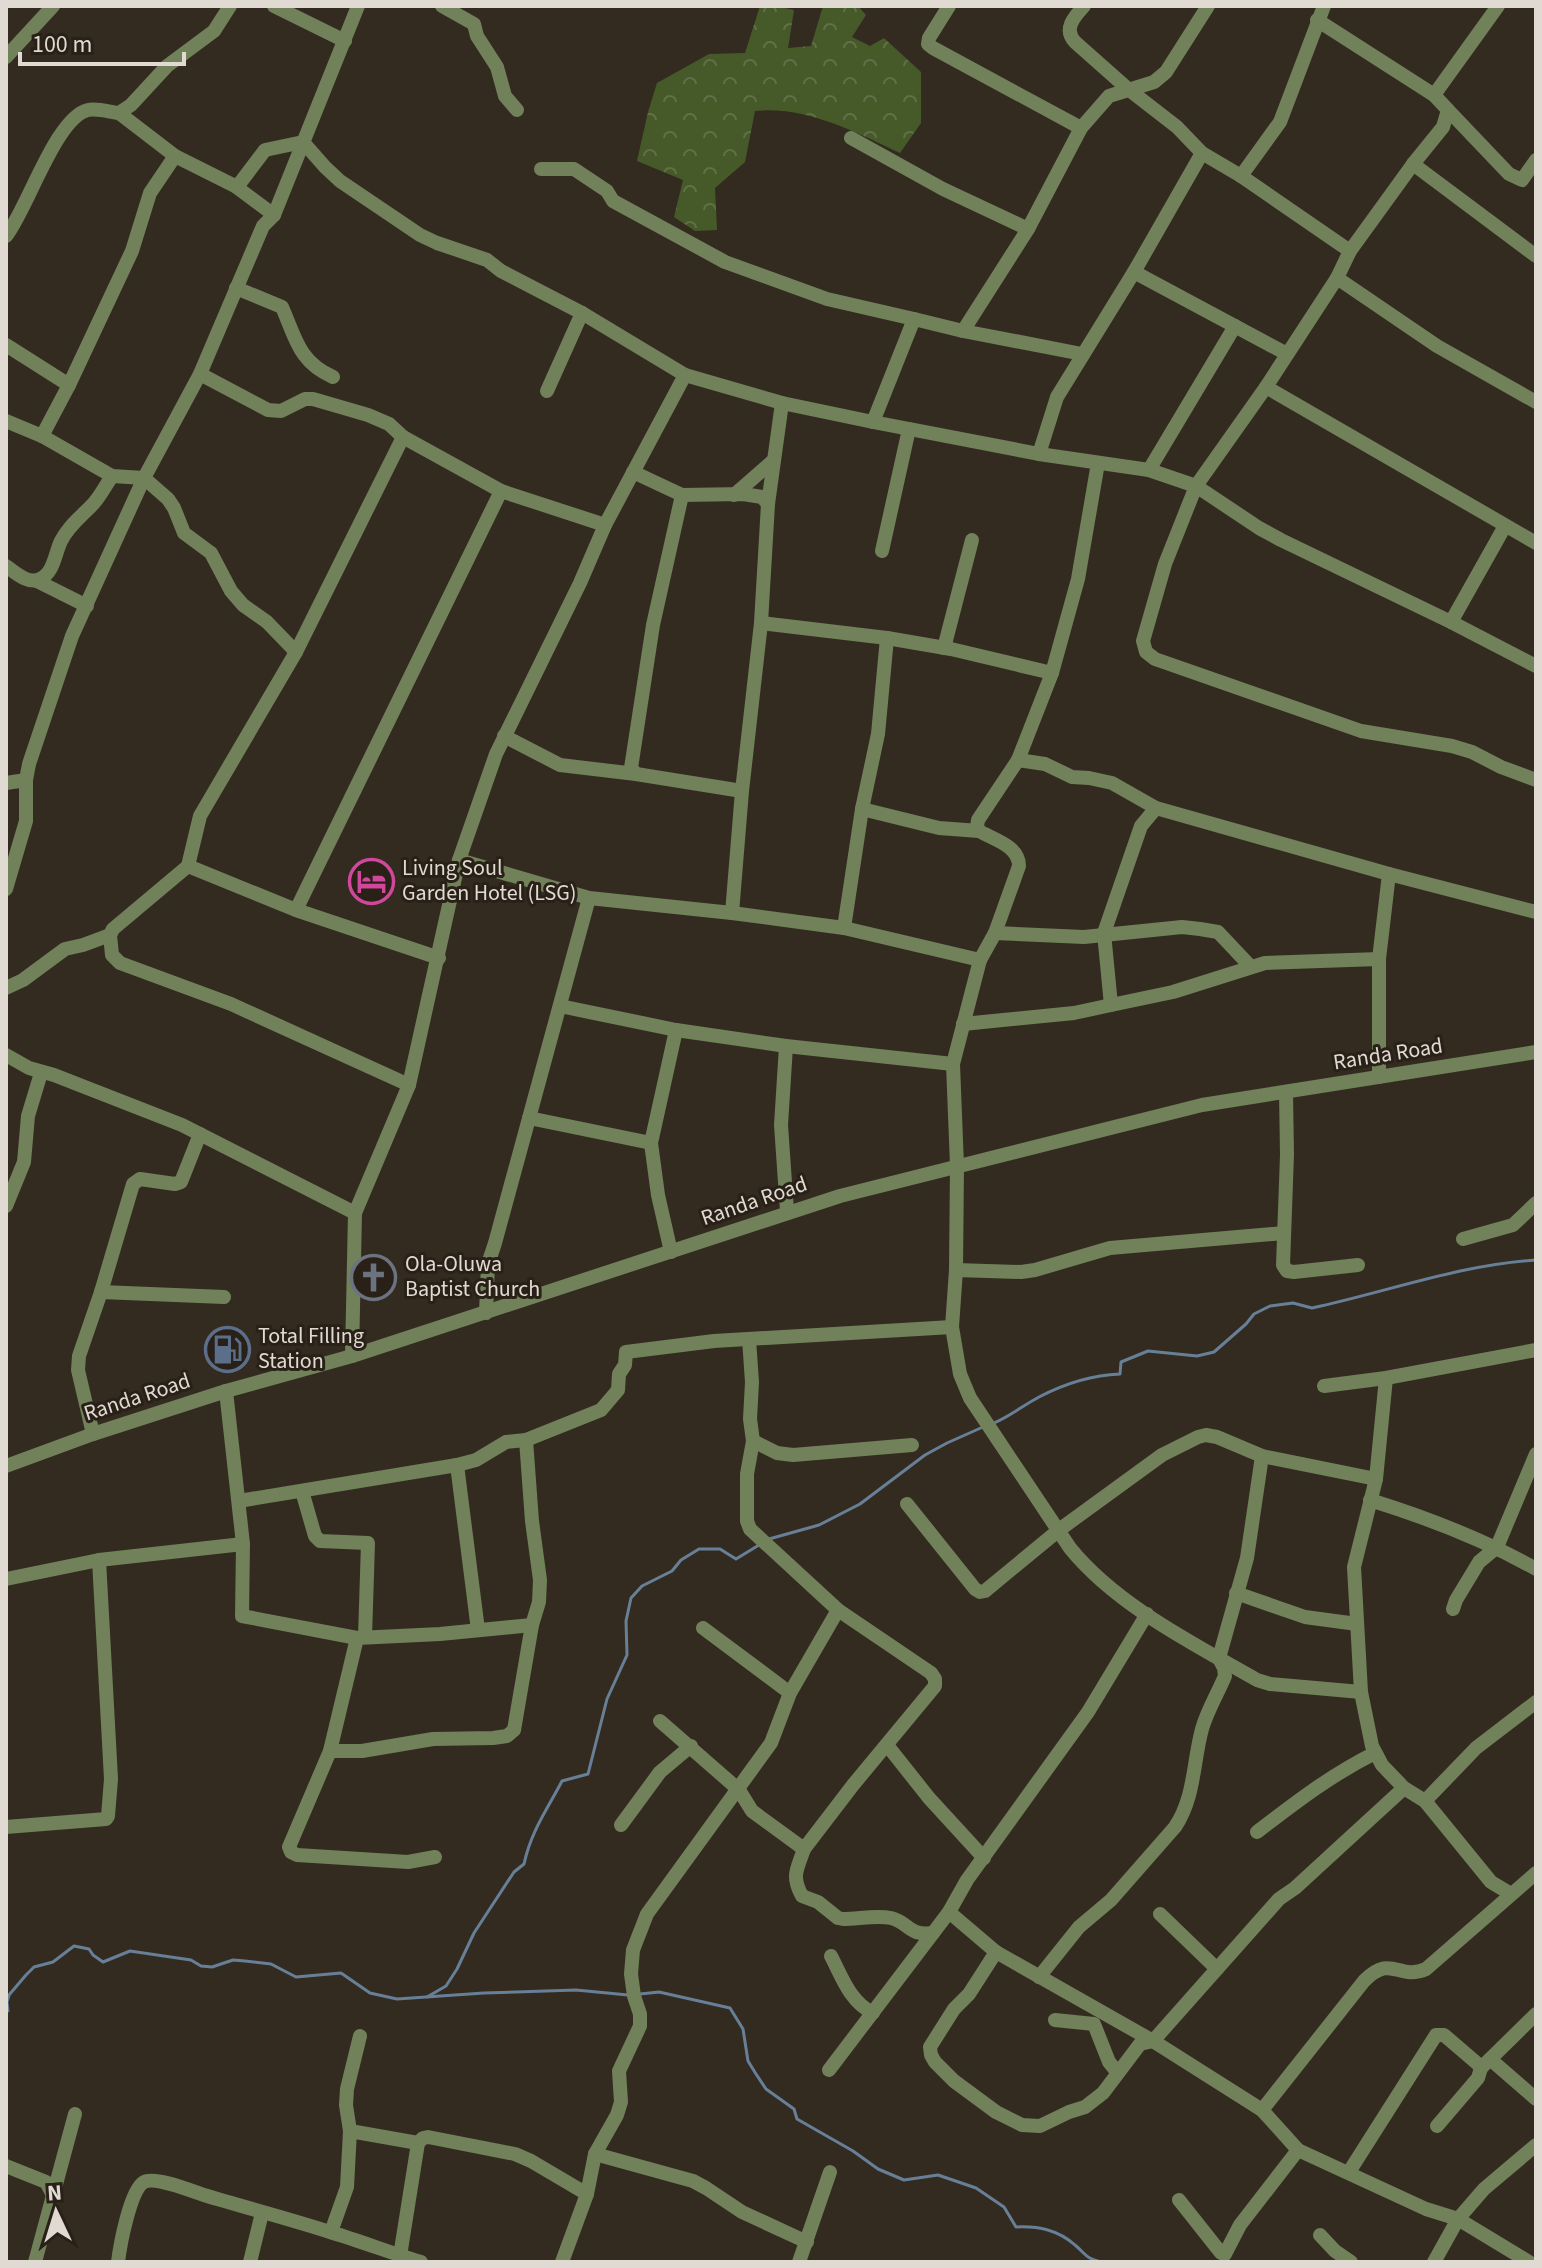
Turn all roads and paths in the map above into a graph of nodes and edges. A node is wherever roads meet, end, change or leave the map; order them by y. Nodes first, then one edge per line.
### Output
1 (53, 6) edge
2 (230, 6) edge
3 (274, 6) edge
4 (358, 6) edge
5 (442, 6) edge
6 (949, 6) edge
7 (1084, 6) edge
8 (1208, 6) edge
9 (1324, 6) edge
10 (1498, 6) edge
11 (1317, 20) junction
12 (345, 41) junction
13 (6, 57) edge
14 (1128, 89) junction
15 (1434, 95) junction
16 (517, 110) dead end
17 (1448, 110) junction
18 (119, 113) junction
19 (1081, 128) junction
20 (851, 138) dead end
21 (303, 142) junction
22 (1202, 153) junction
23 (175, 156) junction
24 (1536, 160) edge
25 (1413, 164) junction
26 (541, 169) dead end
27 (1241, 176) junction
28 (235, 186) junction
29 (274, 215) junction
30 (1028, 229) junction
31 (6, 236) edge
32 (1350, 251) junction
33 (1536, 256) edge
34 (1134, 272) junction
35 (1337, 278) junction
36 (236, 288) junction
37 (582, 313) junction
38 (914, 319) junction
39 (1235, 326) junction
40 (963, 331) junction
41 (6, 345) edge
42 (1082, 354) junction
43 (1287, 354) junction
44 (200, 374) junction
45 (685, 375) junction
46 (333, 377) dead end
47 (69, 385) junction
48 (1266, 387) junction
49 (547, 391) dead end
50 (1536, 402) edge
51 (782, 403) junction
52 (873, 422) junction
53 (8, 427) edge
54 (909, 429) junction
55 (42, 436) junction
56 (403, 437) junction
57 (1039, 454) junction
58 (774, 460) junction
59 (1098, 463) junction
60 (1149, 470) junction
61 (633, 472) junction
62 (112, 476) junction
63 (144, 478) junction
64 (1196, 486) junction
65 (501, 491) junction
66 (682, 495) junction
67 (734, 495) junction
68 (768, 504) junction
69 (605, 525) junction
70 (1505, 526) junction
71 (972, 540) dead end
72 (1536, 543) edge
73 (882, 551) dead end
74 (6, 566) edge
75 (37, 581) junction
76 (87, 606) junction
77 (1451, 622) junction
78 (761, 623) junction
79 (887, 638) junction
80 (944, 648) junction
81 (296, 652) junction
82 (1536, 666) edge
83 (1052, 673) junction
84 (504, 736) junction
85 (1018, 760) junction
86 (636, 774) junction
87 (26, 780) junction
88 (1536, 780) edge
89 (6, 783) edge
90 (742, 791) junction
91 (1156, 808) junction
92 (862, 809) junction
93 (979, 831) junction
94 (459, 860) junction
95 (188, 866) junction
96 (1389, 874) junction
97 (6, 889) edge
98 (589, 898) junction
99 (296, 910) junction
100 (1536, 912) edge
101 (732, 913) junction
102 (844, 928) junction
103 (995, 933) junction
104 (1104, 933) junction
105 (110, 935) junction
106 (83, 945) junction
107 (112, 955) junction
108 (439, 958) junction
109 (1379, 959) junction
110 (980, 960) junction
111 (1251, 967) junction
112 (6, 988) edge
113 (1111, 1005) junction
114 (560, 1006) junction
115 (963, 1024) junction
116 (676, 1030) junction
117 (786, 1046) junction
118 (1536, 1052) edge
119 (6, 1055) edge
120 (953, 1064) junction
121 (41, 1073) junction
122 (1379, 1077) junction
123 (409, 1085) junction
124 (1286, 1092) junction
125 (529, 1118) junction
126 (200, 1134) junction
127 (651, 1143) junction
128 (957, 1166) junction
129 (1536, 1203) edge
130 (6, 1206) edge
131 (787, 1211) junction
132 (355, 1213) junction
133 (1284, 1233) junction
134 (1463, 1239) dead end
135 (671, 1252) junction
136 (1358, 1265) dead end
137 (956, 1270) junction
138 (101, 1292) junction
139 (224, 1297) dead end
140 (486, 1313) junction
141 (952, 1327) junction
142 (749, 1339) junction
143 (1536, 1350) edge
144 (352, 1356) junction
145 (1386, 1378) junction
146 (1324, 1386) dead end
147 (226, 1391) junction
148 (93, 1434) junction
149 (526, 1440) junction
150 (753, 1441) junction
151 (912, 1445) dead end
152 (1536, 1454) edge
153 (1262, 1456) junction
154 (457, 1465) junction
155 (6, 1466) edge
156 (1376, 1479) junction
157 (302, 1491) junction
158 (1370, 1500) junction
159 (239, 1501) junction
160 (907, 1504) dead end
161 (1059, 1530) junction
162 (243, 1544) junction
163 (1497, 1547) junction
164 (99, 1560) junction
165 (1536, 1569) edge
166 (6, 1579) edge
167 (1236, 1593) junction
168 (1453, 1609) dead end
169 (838, 1610) junction
170 (1147, 1614) junction
171 (1357, 1624) junction
172 (532, 1625) junction
173 (703, 1628) dead end
174 (478, 1630) junction
175 (361, 1637) junction
176 (1219, 1658) junction
177 (1361, 1692) junction
178 (790, 1693) junction
179 (1536, 1702) edge
180 (660, 1721) dead end
181 (887, 1745) junction
182 (691, 1746) junction
183 (330, 1751) junction
184 (1375, 1753) junction
185 (1404, 1788) junction
186 (739, 1790) junction
187 (1425, 1801) junction
188 (621, 1825) dead end
189 (6, 1827) edge
190 (1257, 1832) dead end
191 (804, 1849) junction
192 (435, 1857) dead end
193 (984, 1858) junction
194 (1536, 1873) edge
195 (1511, 1894) junction
196 (949, 1912) junction
197 (1160, 1914) dead end
198 (933, 1933) junction
199 (996, 1952) junction
200 (831, 1956) dead end
201 (1217, 1969) junction
202 (1039, 1977) junction
203 (873, 2013) junction
204 (1536, 2014) edge
205 (1055, 2020) dead end
206 (360, 2036) dead end
207 (1153, 2041) junction
208 (1486, 2064) junction
209 (829, 2070) dead end
210 (1118, 2073) junction
211 (1536, 2099) edge
212 (1262, 2110) junction
213 (75, 2114) dead end
214 (1437, 2126) dead end
215 (350, 2131) junction
216 (418, 2143) junction
217 (1536, 2145) edge
218 (1298, 2150) junction
219 (595, 2154) junction
220 (6, 2166) edge
221 (830, 2172) dead end
222 (1349, 2172) junction
223 (587, 2194) junction
224 (53, 2195) junction
225 (1179, 2200) dead end
226 (262, 2213) junction
227 (1458, 2219) junction
228 (331, 2232) junction
229 (1320, 2235) dead end
230 (807, 2242) junction
231 (400, 2256) junction
232 (35, 2262) edge
233 (118, 2262) edge
234 (250, 2262) edge
235 (421, 2262) edge
236 (562, 2262) edge
237 (799, 2262) edge
238 (1351, 2262) edge
239 (1434, 2262) edge
240 (1529, 2262) edge

1 - 13 street
2 - 18 street
3 - 12 street
4 - 12 street
5 - 16 street
6 - 19 street
7 - 14 street
8 - 14 street
9 - 11 street
10 - 15 street
11 - 15 street
11 - 27 street
12 - 21 street
14 - 19 street
14 - 22 street
15 - 17 street
17 - 24 street
17 - 25 street
18 - 23 street
18 - 31 street
19 - 30 street
20 - 30 street
21 - 28 street
21 - 29 street
21 - 37 street
22 - 27 street
22 - 34 street
23 - 28 street
23 - 47 street
25 - 32 street
25 - 33 street
26 - 38 street
27 - 32 street
28 - 29 street
29 - 36 street
30 - 40 street
32 - 35 street
34 - 39 street
34 - 42 street
35 - 43 street
35 - 50 street
36 - 44 street
36 - 46 street
37 - 45 street
37 - 49 street
38 - 40 street
38 - 52 street
39 - 43 street
39 - 60 street
40 - 42 street
41 - 47 street
42 - 57 street
43 - 48 street
44 - 56 street
44 - 63 street
45 - 51 street
45 - 61 street
47 - 55 street
48 - 64 street
48 - 70 street
51 - 52 street
51 - 58 street
52 - 54 street
53 - 55 street
54 - 57 street
54 - 73 street
55 - 62 street
56 - 65 street
56 - 81 street
57 - 59 street
58 - 67 street
58 - 68 street
59 - 60 street
59 - 83 street
60 - 64 street
61 - 66 street
61 - 69 street
62 - 63 street
62 - 75 street
63 - 76 street
63 - 81 street
64 - 77 street
64 - 88 street
65 - 69 street
65 - 99 street
66 - 67 street
66 - 86 street
67 - 68 street
68 - 78 street
69 - 84 street
70 - 72 street
70 - 77 street
71 - 80 street
74 - 75 street
75 - 76 street
76 - 87 street
77 - 82 street
78 - 79 street
78 - 90 street
79 - 80 street
79 - 92 street
80 - 83 street
81 - 95 street
83 - 85 street
84 - 86 street
84 - 94 street
85 - 91 street
85 - 93 street
86 - 90 street
87 - 89 street
87 - 97 street
90 - 101 street
91 - 96 street
91 - 104 street
92 - 93 street
92 - 102 street
93 - 103 street
94 - 98 street
94 - 108 street
95 - 99 street
95 - 105 street
96 - 100 street
96 - 109 street
98 - 101 street
98 - 114 street
99 - 108 street
101 - 102 street
102 - 110 street
103 - 104 street
103 - 110 street
104 - 111 street
104 - 113 street
105 - 106 street
105 - 107 street
106 - 107 street
106 - 112 street
107 - 123 street
108 - 123 street
109 - 111 street
109 - 122 street
110 - 115 street
111 - 113 street
113 - 115 street
114 - 116 street
114 - 125 street
115 - 120 street
116 - 117 street
116 - 127 street
117 - 120 street
117 - 131 street
118 - 122 street, Randa Road
119 - 121 street
120 - 128 street
121 - 126 street
121 - 130 street
122 - 124 street, Randa Road
123 - 132 street
124 - 128 street, Randa Road
124 - 133 street
125 - 127 street
125 - 140 street
126 - 132 street
126 - 138 street
127 - 135 street
128 - 131 street, Randa Road
128 - 137 street
129 - 134 street
131 - 135 street, Randa Road
132 - 144 street
133 - 136 street
133 - 137 street
135 - 140 street, Randa Road
137 - 141 street
138 - 139 street
138 - 148 street
140 - 144 street, Randa Road
141 - 142 street
141 - 161 street
142 - 149 street
142 - 150 street
143 - 145 street
144 - 147 street, Randa Road
145 - 146 street
145 - 156 street
147 - 148 street, Randa Road
147 - 159 street
148 - 155 street, Randa Road
149 - 154 street
149 - 172 street
150 - 151 street
150 - 169 street
152 - 163 street
153 - 156 street
153 - 161 street
153 - 167 street
154 - 157 street
154 - 174 street
156 - 158 street
157 - 159 street
157 - 175 street
158 - 163 street
158 - 171 street
159 - 162 street
160 - 161 street
161 - 170 street
162 - 164 street
162 - 175 street
163 - 165 street
163 - 168 street
164 - 166 street
164 - 189 street
167 - 171 street
167 - 176 street
169 - 178 street
169 - 181 street
170 - 176 street
170 - 193 street
171 - 177 street
172 - 174 street
172 - 183 street
173 - 178 street
174 - 175 street
175 - 183 street
176 - 177 street
176 - 202 street
177 - 184 street
178 - 186 street
179 - 187 street
180 - 182 street
181 - 191 street
181 - 193 street
182 - 186 street
182 - 188 street
183 - 192 street
184 - 185 street
184 - 190 street
185 - 187 street
185 - 201 street
186 - 191 street
186 - 219 street
187 - 195 street
191 - 198 street
193 - 196 street
194 - 195 street
195 - 212 street
196 - 198 street
196 - 199 street
197 - 201 street
198 - 203 street
199 - 202 street
199 - 210 street
200 - 203 street
201 - 207 street
202 - 207 street
203 - 209 street
204 - 208 street
205 - 210 street
206 - 215 street
207 - 210 street
207 - 212 street
208 - 211 street
208 - 214 street
208 - 222 street
212 - 218 street
213 - 224 street
215 - 216 street
215 - 228 street
216 - 223 street
216 - 231 street
217 - 227 street
218 - 222 street
218 - 225 street
219 - 223 street
219 - 230 street
220 - 224 street
221 - 230 street
222 - 227 street
223 - 236 street
224 - 232 street
226 - 228 street
226 - 233 street
226 - 234 street
227 - 239 street
227 - 240 street
228 - 231 street
229 - 238 street
230 - 237 street
231 - 235 street

